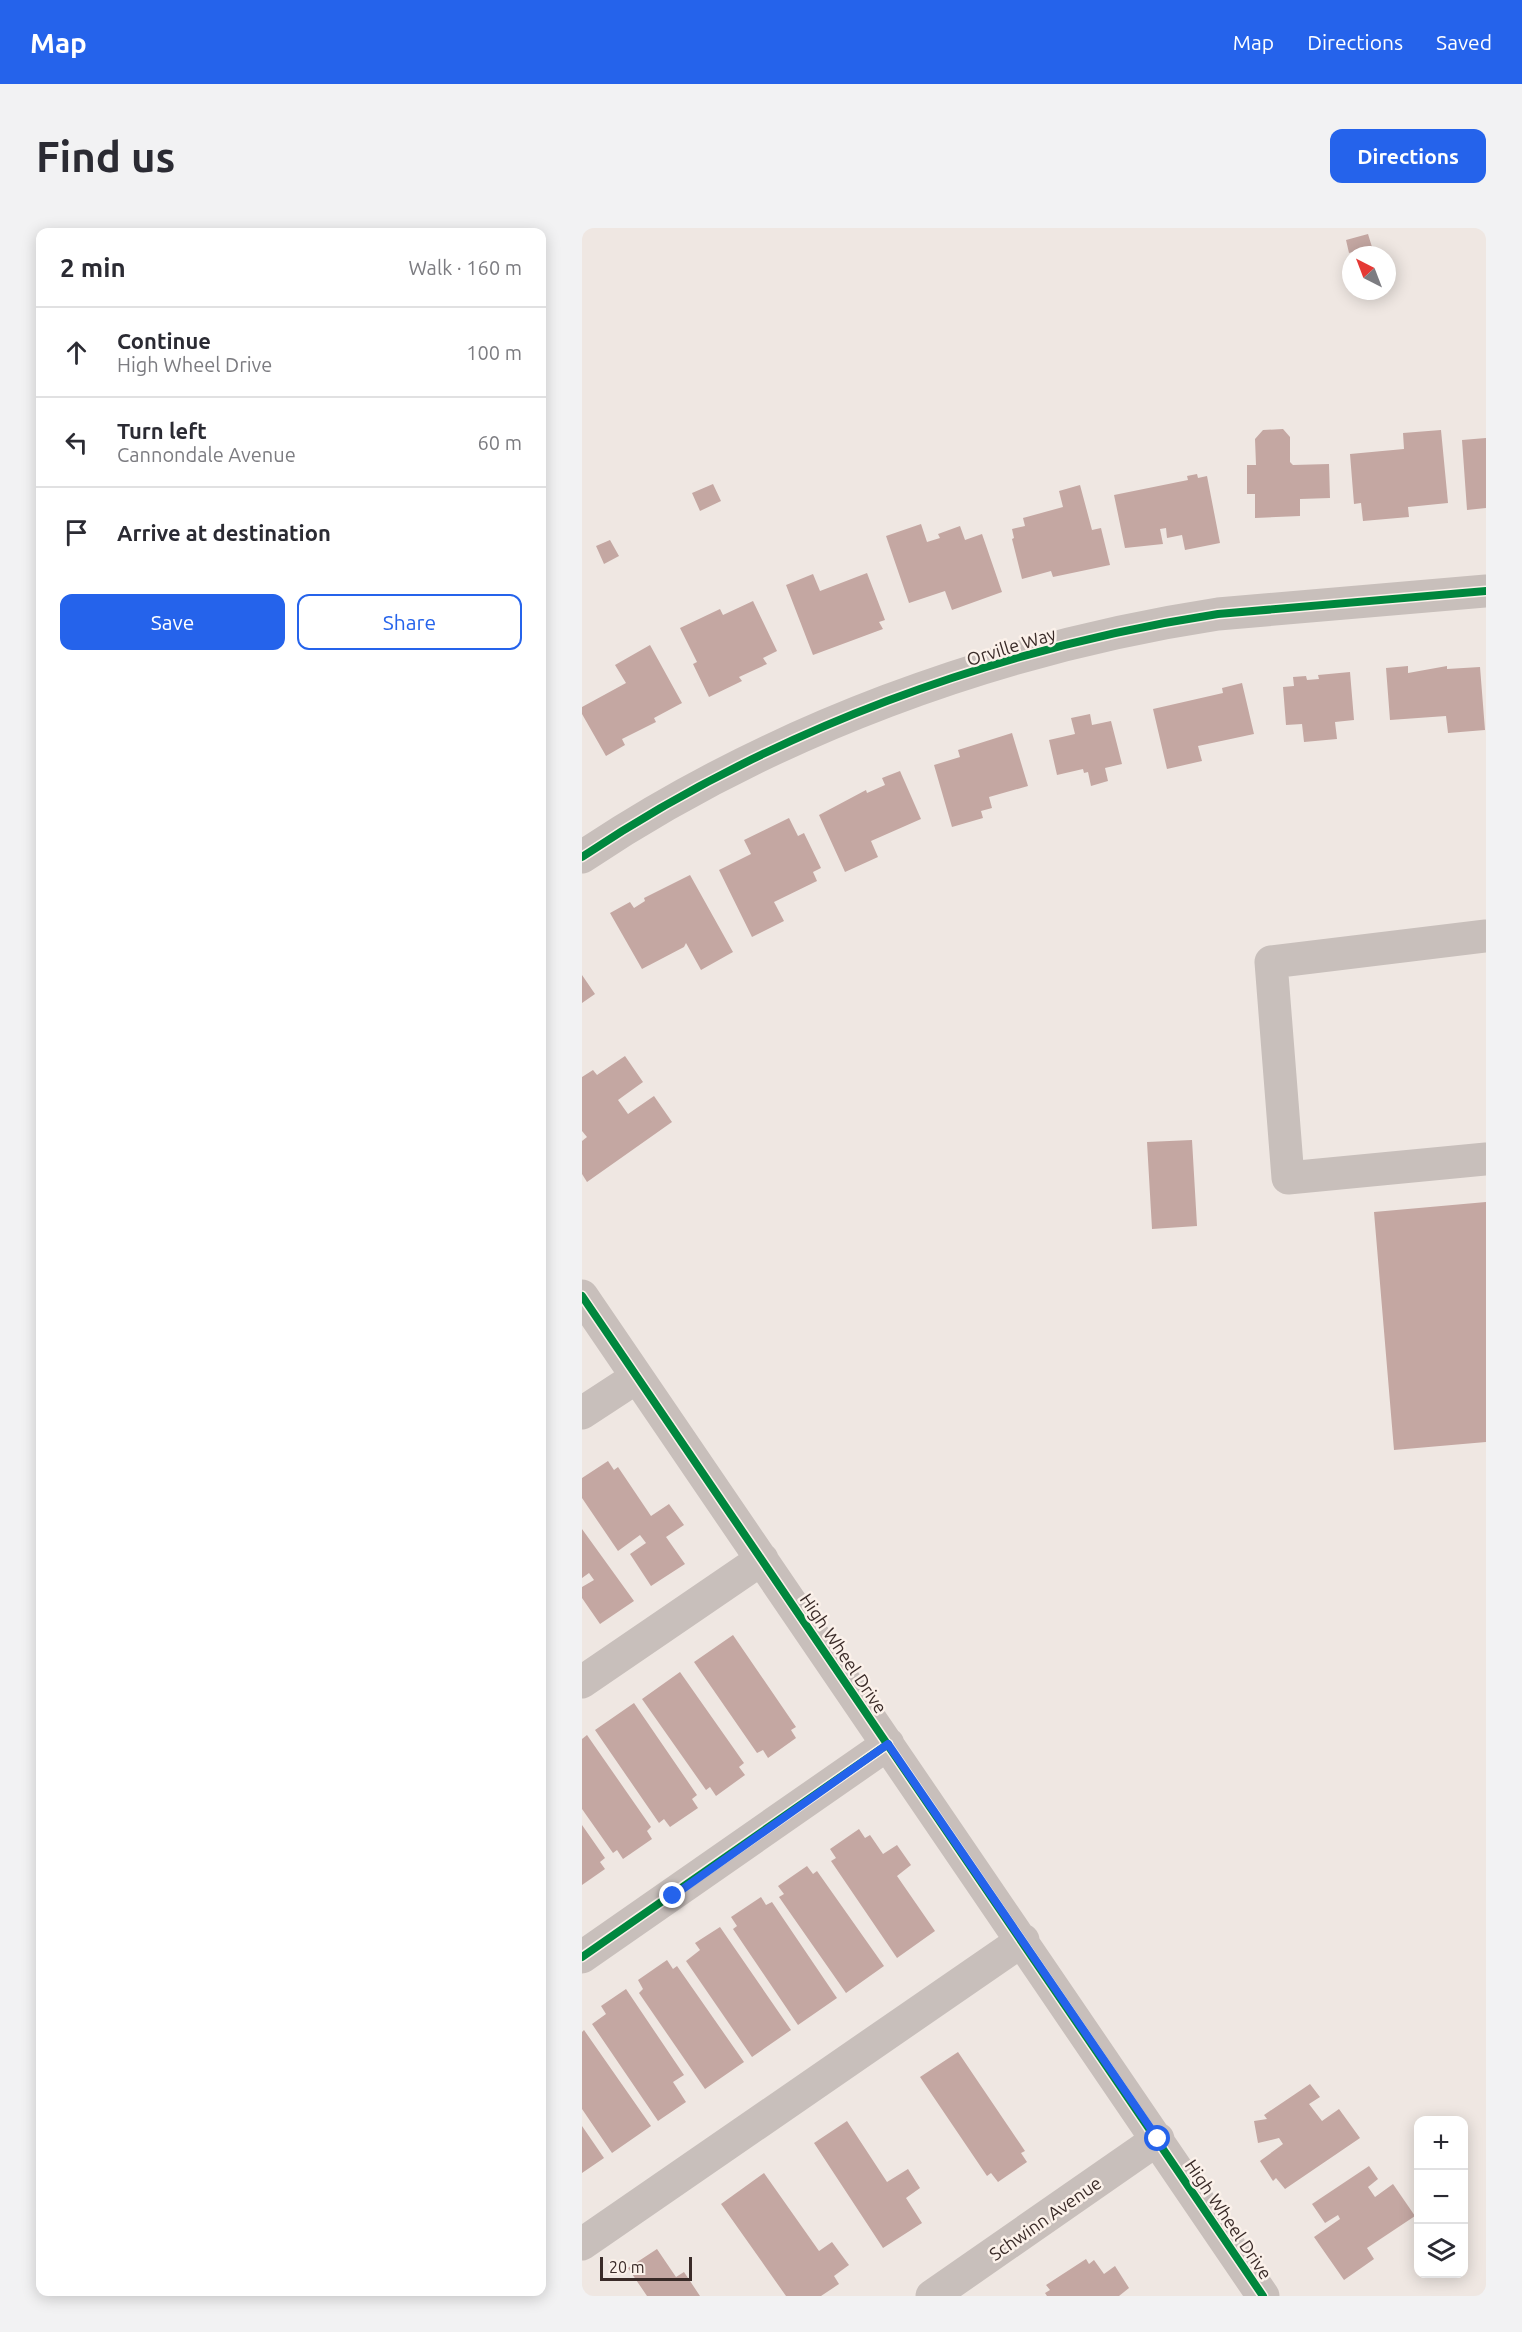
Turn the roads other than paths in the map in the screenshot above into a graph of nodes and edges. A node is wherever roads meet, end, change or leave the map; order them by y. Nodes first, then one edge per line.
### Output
1 (1486, 591) edge
2 (582, 857) edge
3 (1486, 936) edge
4 (1486, 1159) edge
5 (582, 1296) edge
6 (637, 1377) junction
7 (582, 1413) edge
8 (762, 1559) junction
9 (582, 1682) edge
10 (888, 1744) junction
11 (1023, 1940) junction
12 (582, 1957) edge
13 (1158, 2139) junction
14 (582, 2244) edge
15 (932, 2296) edge
16 (1263, 2296) edge

1 - 2 street, Orville Way
3 - 4 street
5 - 6 street, High Wheel Drive
6 - 7 street
6 - 8 street, High Wheel Drive
8 - 9 street
8 - 10 street, High Wheel Drive
10 - 11 street, High Wheel Drive
10 - 12 street
11 - 13 street, High Wheel Drive
11 - 14 street
13 - 15 street, Schwinn Avenue
13 - 16 street, High Wheel Drive

